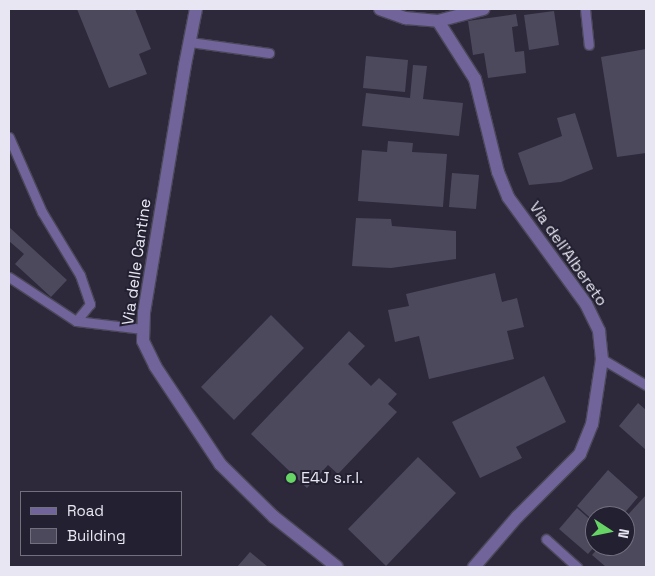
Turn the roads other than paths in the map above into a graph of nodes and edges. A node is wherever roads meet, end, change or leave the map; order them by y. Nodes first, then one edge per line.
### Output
1 (196, 9) edge
2 (380, 9) edge
3 (483, 9) edge
4 (585, 9) edge
5 (438, 21) junction
6 (190, 42) junction
7 (589, 45) dead end
8 (269, 54) dead end
9 (9, 137) edge
10 (9, 276) edge
11 (76, 321) junction
12 (143, 329) junction
13 (602, 360) junction
14 (646, 385) edge
15 (546, 539) dead end
16 (337, 567) edge
17 (474, 567) edge
18 (577, 567) edge

1 - 6 street, Via delle Cantine
2 - 5 street
3 - 5 street
4 - 7 lane
5 - 13 street, Via dell'Albereto
6 - 8 lane
6 - 12 street, Via delle Cantine
9 - 11 lane
10 - 11 lane
11 - 12 lane
12 - 16 street, Via delle Cantine
13 - 14 lane
13 - 17 street, Via dell'Albereto
15 - 18 lane

